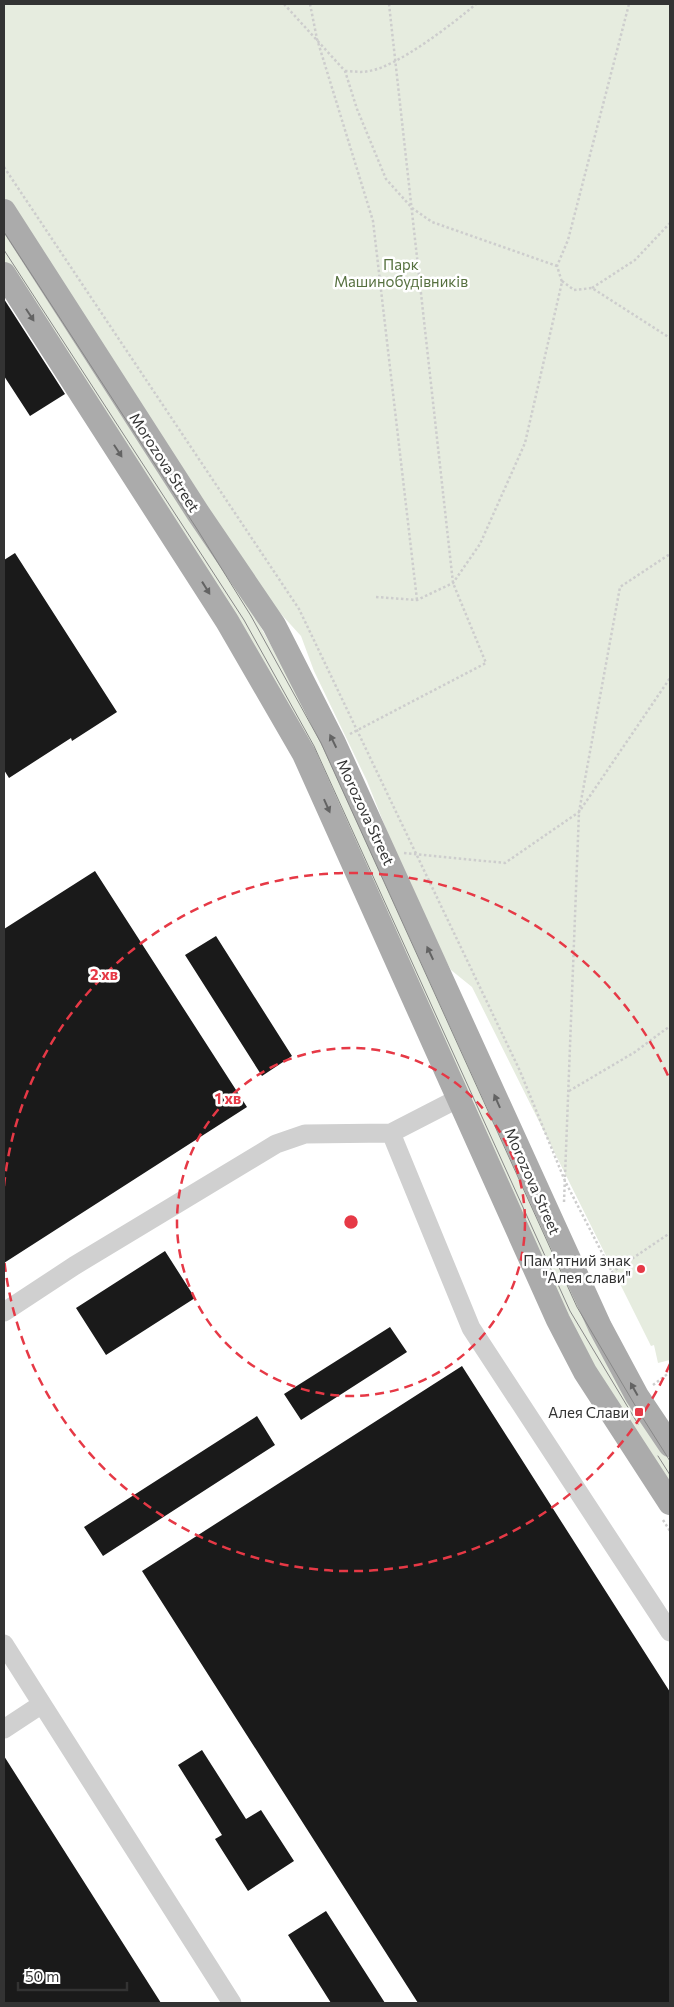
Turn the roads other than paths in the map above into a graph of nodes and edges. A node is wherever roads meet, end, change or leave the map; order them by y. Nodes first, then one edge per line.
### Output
1 (4, 211) edge
2 (4, 274) edge
3 (459, 1098) junction
4 (390, 1134) junction
5 (4, 1312) edge
6 (670, 1445) edge
7 (665, 1509) edge
8 (670, 1632) edge
9 (4, 1644) edge
10 (42, 1704) junction
11 (4, 1729) edge
12 (232, 2003) edge

6 -> 1 main road, Morozova Street
2 -> 3 main road
3 - 4 lane
3 - 7 main road
4 - 5 lane
4 - 8 lane
9 - 10 lane
10 - 11 lane
10 - 12 lane

